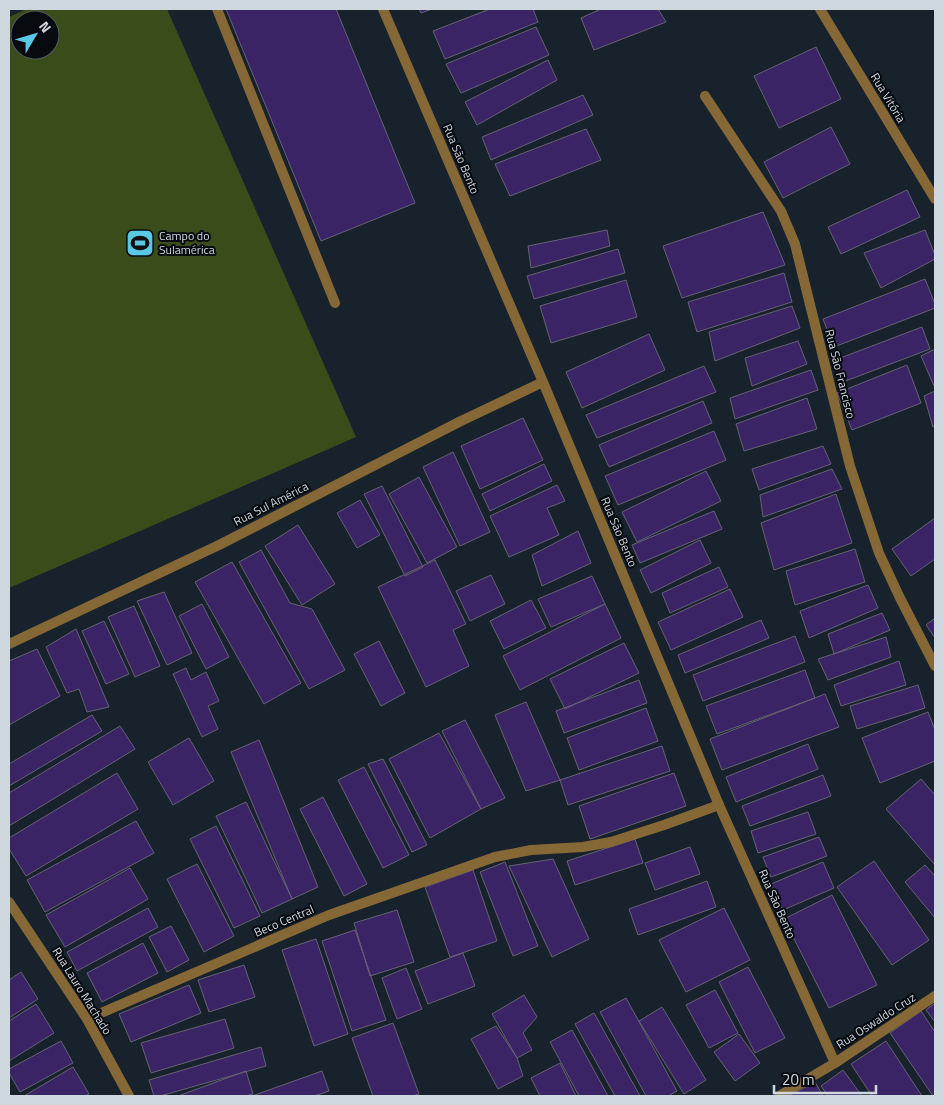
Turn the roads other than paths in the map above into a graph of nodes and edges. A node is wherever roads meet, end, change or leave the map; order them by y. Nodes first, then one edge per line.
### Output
1 (216, 9) edge
2 (384, 9) edge
3 (820, 9) edge
4 (705, 96) dead end
5 (935, 200) edge
6 (336, 302) dead end
7 (543, 382) junction
8 (9, 644) edge
9 (935, 666) edge
10 (719, 805) junction
11 (9, 902) edge
12 (935, 996) edge
13 (87, 1019) junction
14 (835, 1063) junction
15 (125, 1095) edge
16 (779, 1096) edge

1 - 6 street
2 - 7 street, Rua São Bento
3 - 5 street, Rua Vitória
4 - 9 street, Rua São Francisco
7 - 8 street, Rua Sul América
7 - 10 street, Rua São Bento
10 - 13 street, Beco Central
10 - 14 street, Rua São Bento
11 - 13 street, Rua Lauro Machado
12 - 14 street, Rua Oswaldo Cruz
13 - 15 street, Rua Lauro Machado
14 - 16 street, Rua Oswaldo Cruz

